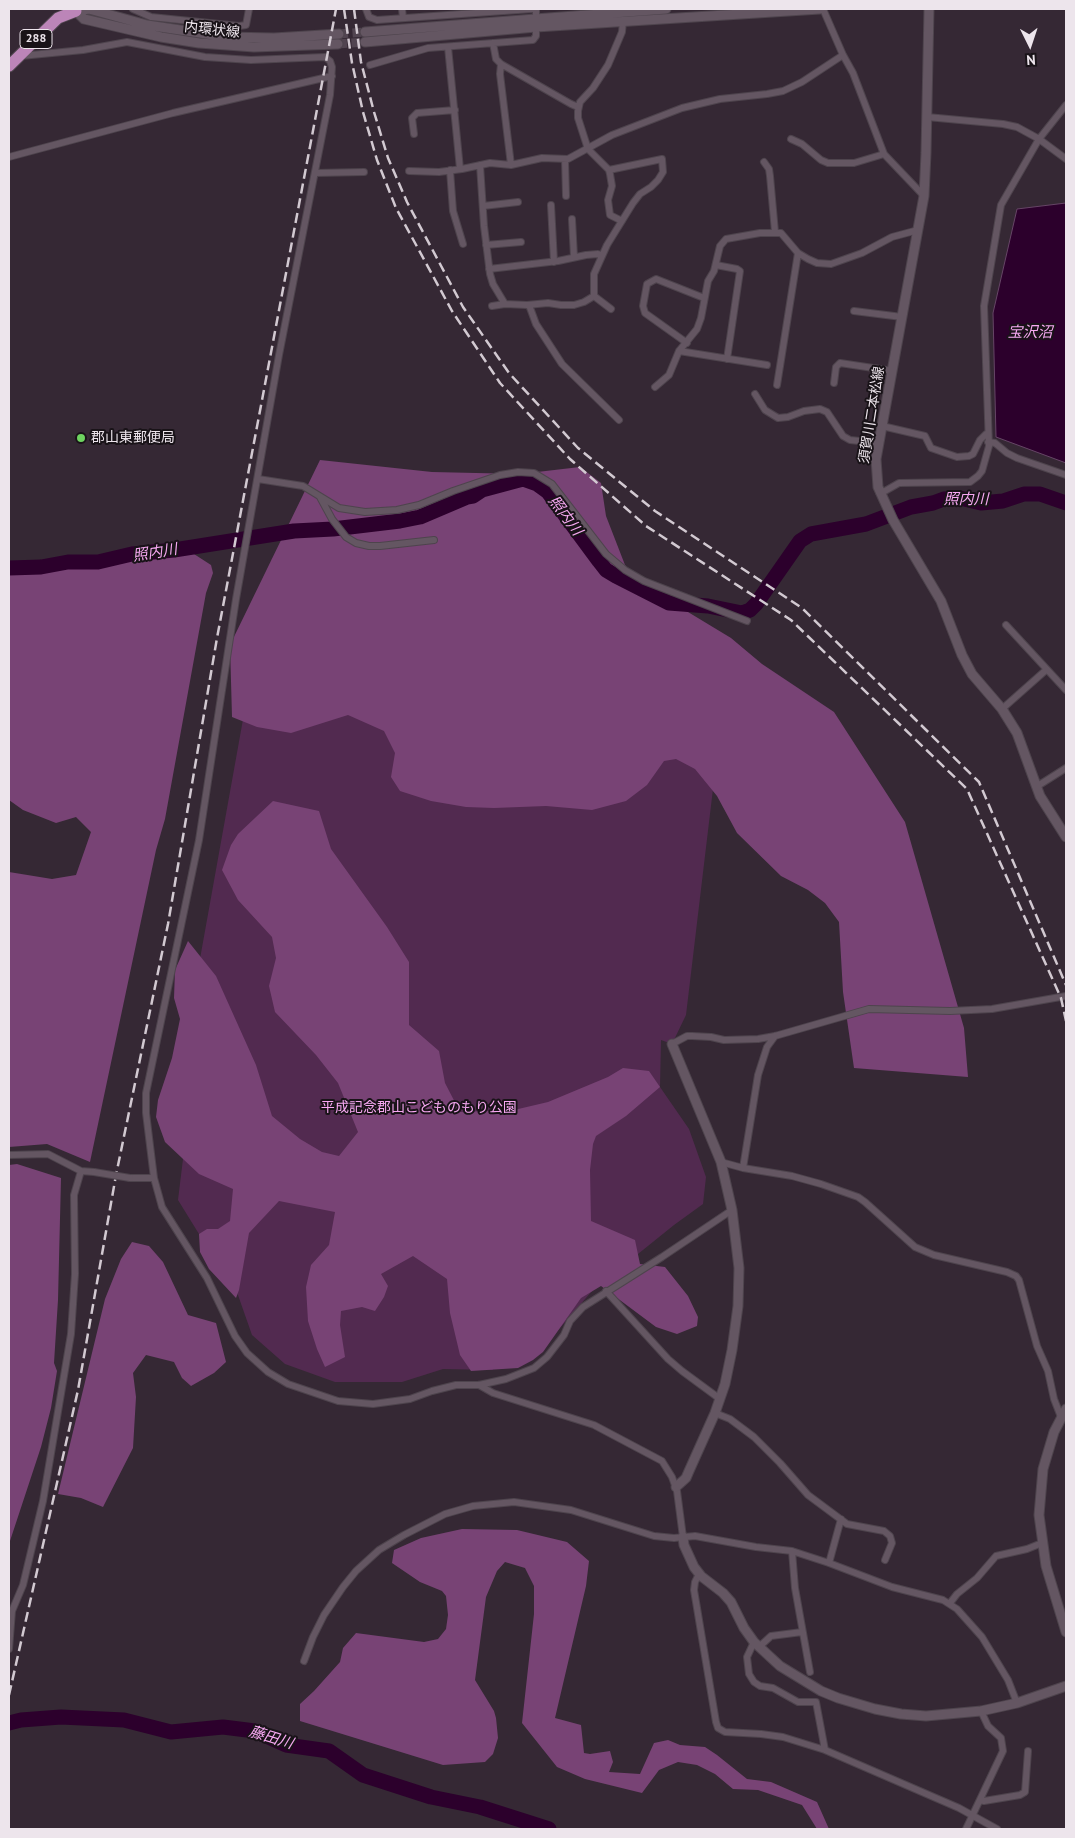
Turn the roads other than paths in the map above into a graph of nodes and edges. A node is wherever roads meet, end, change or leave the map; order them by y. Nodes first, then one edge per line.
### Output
1 (90, 9) edge
2 (133, 9) edge
3 (249, 9) edge
4 (366, 9) edge
5 (402, 9) edge
6 (532, 9) edge
7 (536, 9) edge
8 (664, 9) edge
9 (822, 9) edge
10 (929, 9) edge
11 (582, 12) edge
12 (78, 13) edge
13 (403, 18) junction
14 (623, 21) junction
15 (536, 23) junction
16 (365, 37) tunnel mouth
17 (493, 43) junction
18 (448, 47) junction
19 (843, 55) junction
20 (19, 56) junction
21 (370, 64) dead end
22 (501, 64) junction
23 (9, 66) edge
24 (332, 76) junction
25 (1066, 105) edge
26 (578, 106) junction
27 (455, 110) junction
28 (927, 117) junction
29 (414, 134) dead end
30 (791, 139) dead end
31 (1039, 139) junction
32 (588, 149) junction
33 (884, 154) junction
34 (9, 157) edge
35 (565, 159) junction
36 (1066, 159) edge
37 (764, 162) dead end
38 (480, 165) junction
39 (511, 165) junction
40 (460, 169) junction
41 (450, 170) junction
42 (609, 170) junction
43 (409, 171) dead end
44 (364, 172) dead end
45 (314, 174) junction
46 (566, 196) dead end
47 (924, 196) junction
48 (518, 202) dead end
49 (551, 204) dead end
50 (482, 206) junction
51 (572, 219) dead end
52 (622, 221) junction
53 (918, 230) junction
54 (775, 232) junction
55 (521, 242) dead end
56 (463, 244) dead end
57 (486, 245) junction
58 (798, 253) junction
59 (602, 256) junction
60 (574, 258) junction
61 (554, 262) junction
62 (716, 265) junction
63 (489, 269) junction
64 (594, 296) junction
65 (704, 298) junction
66 (505, 304) junction
67 (529, 305) junction
68 (492, 306) dead end
69 (611, 309) dead end
70 (854, 311) dead end
71 (902, 317) junction
72 (687, 343) junction
73 (679, 351) junction
74 (727, 359) junction
75 (767, 365) dead end
76 (893, 371) junction
77 (834, 384) dead end
78 (777, 385) dead end
79 (655, 387) dead end
80 (755, 394) dead end
81 (619, 420) dead end
82 (882, 426) junction
83 (988, 434) junction
84 (988, 442) junction
85 (879, 443) junction
86 (1066, 475) edge
87 (258, 479) junction
88 (879, 492) junction
89 (319, 496) junction
90 (434, 540) dead end
91 (748, 621) dead end
92 (1006, 626) dead end
93 (1046, 670) junction
94 (1066, 690) edge
95 (1002, 709) junction
96 (1066, 768) edge
97 (1036, 787) junction
98 (1066, 838) edge
99 (1066, 996) edge
100 (775, 1036) junction
101 (672, 1044) joint
102 (9, 1155) edge
103 (721, 1162) junction
104 (743, 1168) junction
105 (81, 1171) junction
106 (154, 1178) junction
107 (732, 1210) junction
108 (606, 1291) junction
109 (480, 1385) junction
110 (720, 1399) junction
111 (715, 1413) junction
112 (1064, 1413) edge
113 (676, 1487) junction
114 (841, 1519) junction
115 (683, 1537) junction
116 (1042, 1543) junction
117 (792, 1551) junction
118 (885, 1560) dead end
119 (829, 1562) junction
120 (699, 1574) junction
121 (17, 1598) junction
122 (950, 1603) junction
123 (9, 1606) edge
124 (802, 1632) junction
125 (1066, 1632) edge
126 (756, 1645) junction
127 (9, 1649) edge
128 (304, 1660) dead end
129 (810, 1672) dead end
130 (1066, 1686) edge
131 (1017, 1703) junction
132 (981, 1711) junction
133 (825, 1750) junction
134 (1028, 1751) dead end
135 (980, 1800) junction
136 (973, 1814) junction
137 (966, 1829) edge
138 (997, 1829) edge

1 - 12 main road
1 - 12 main road, 内環状線
2 - 3 street
4 - 13 street
5 - 13 street
6 - 13 street
7 - 15 street
8 - 11 main road
9 - 14 main road
9 - 19 street
10 - 28 main road, 須賀川二本松線
11 - 15 main road
12 - 20 highway, 288
14 - 15 main road
14 - 26 street
15 - 16 main road
15 - 17 street
17 - 18 street
17 - 22 street
18 - 21 street
18 - 27 street
19 - 32 street
19 - 33 street
20 - 23 highway, 288
20 - 24 street
22 - 26 street
22 - 39 street
24 - 34 street
24 - 45 street
25 - 31 street
26 - 32 street
27 - 29 street
27 - 40 street
28 - 31 street
28 - 47 main road, 須賀川二本松線
30 - 33 street
31 - 36 street
31 - 83 street
32 - 35 street
32 - 42 street
33 - 47 street
35 - 39 street
35 - 46 street
37 - 54 street
38 - 39 street
38 - 40 street
38 - 50 street
40 - 41 street
41 - 43 street
41 - 56 street
42 - 52 street
42 - 52 street
44 - 45 street
45 - 87 street
47 - 53 main road, 須賀川二本松線
48 - 50 street
49 - 61 street
50 - 57 street
51 - 60 street
52 - 59 street
53 - 58 street
53 - 71 main road, 須賀川二本松線
54 - 58 street
54 - 62 street
55 - 57 street
57 - 63 street
58 - 78 street
59 - 60 street
59 - 64 street
60 - 61 street
61 - 63 street
62 - 65 street
62 - 74 street
63 - 66 street
64 - 67 street
64 - 69 street
65 - 72 street
65 - 72 street
66 - 67 street
66 - 68 street
67 - 81 street
70 - 71 street
71 - 76 main road, 須賀川二本松線
72 - 73 street
73 - 74 street
73 - 79 street
74 - 75 street
76 - 77 street
76 - 82 main road, 須賀川二本松線
80 - 85 street
82 - 83 street
82 - 85 main road, 須賀川二本松線
83 - 84 street
84 - 86 street
84 - 88 street
85 - 88 main road, 須賀川二本松線
87 - 89 street
87 - 106 street
88 - 95 main road, 須賀川二本松線
89 - 90 street
89 - 91 street
92 - 93 street
93 - 94 street
93 - 95 street
95 - 97 main road, 須賀川二本松線
96 - 97 street
97 - 98 main road, 須賀川二本松線
99 - 100 street
100 - 101 street
100 - 104 street
101 - 103 main road
102 - 105 street
103 - 104 street
103 - 107 main road
104 - 112 street
105 - 106 street, bridge
105 - 121 street
106 - 109 street
107 - 108 street
107 - 110 main road
108 - 109 street
108 - 110 street
109 - 113 street
110 - 111 main road
111 - 113 main road
111 - 114 street
112 - 116 main road
113 - 115 street
114 - 118 street
114 - 119 street
115 - 117 street
115 - 120 main road
115 - 128 street
116 - 122 street
116 - 125 main road
117 - 119 street
117 - 124 street
119 - 122 street
120 - 126 main road
120 - 133 street
121 - 123 street
121 - 127 street
122 - 131 street
124 - 126 street
124 - 129 street
126 - 132 main road
126 - 133 street
130 - 131 main road
131 - 132 main road
132 - 135 street
133 - 136 street
134 - 135 street
135 - 136 street
136 - 137 street
136 - 138 street

